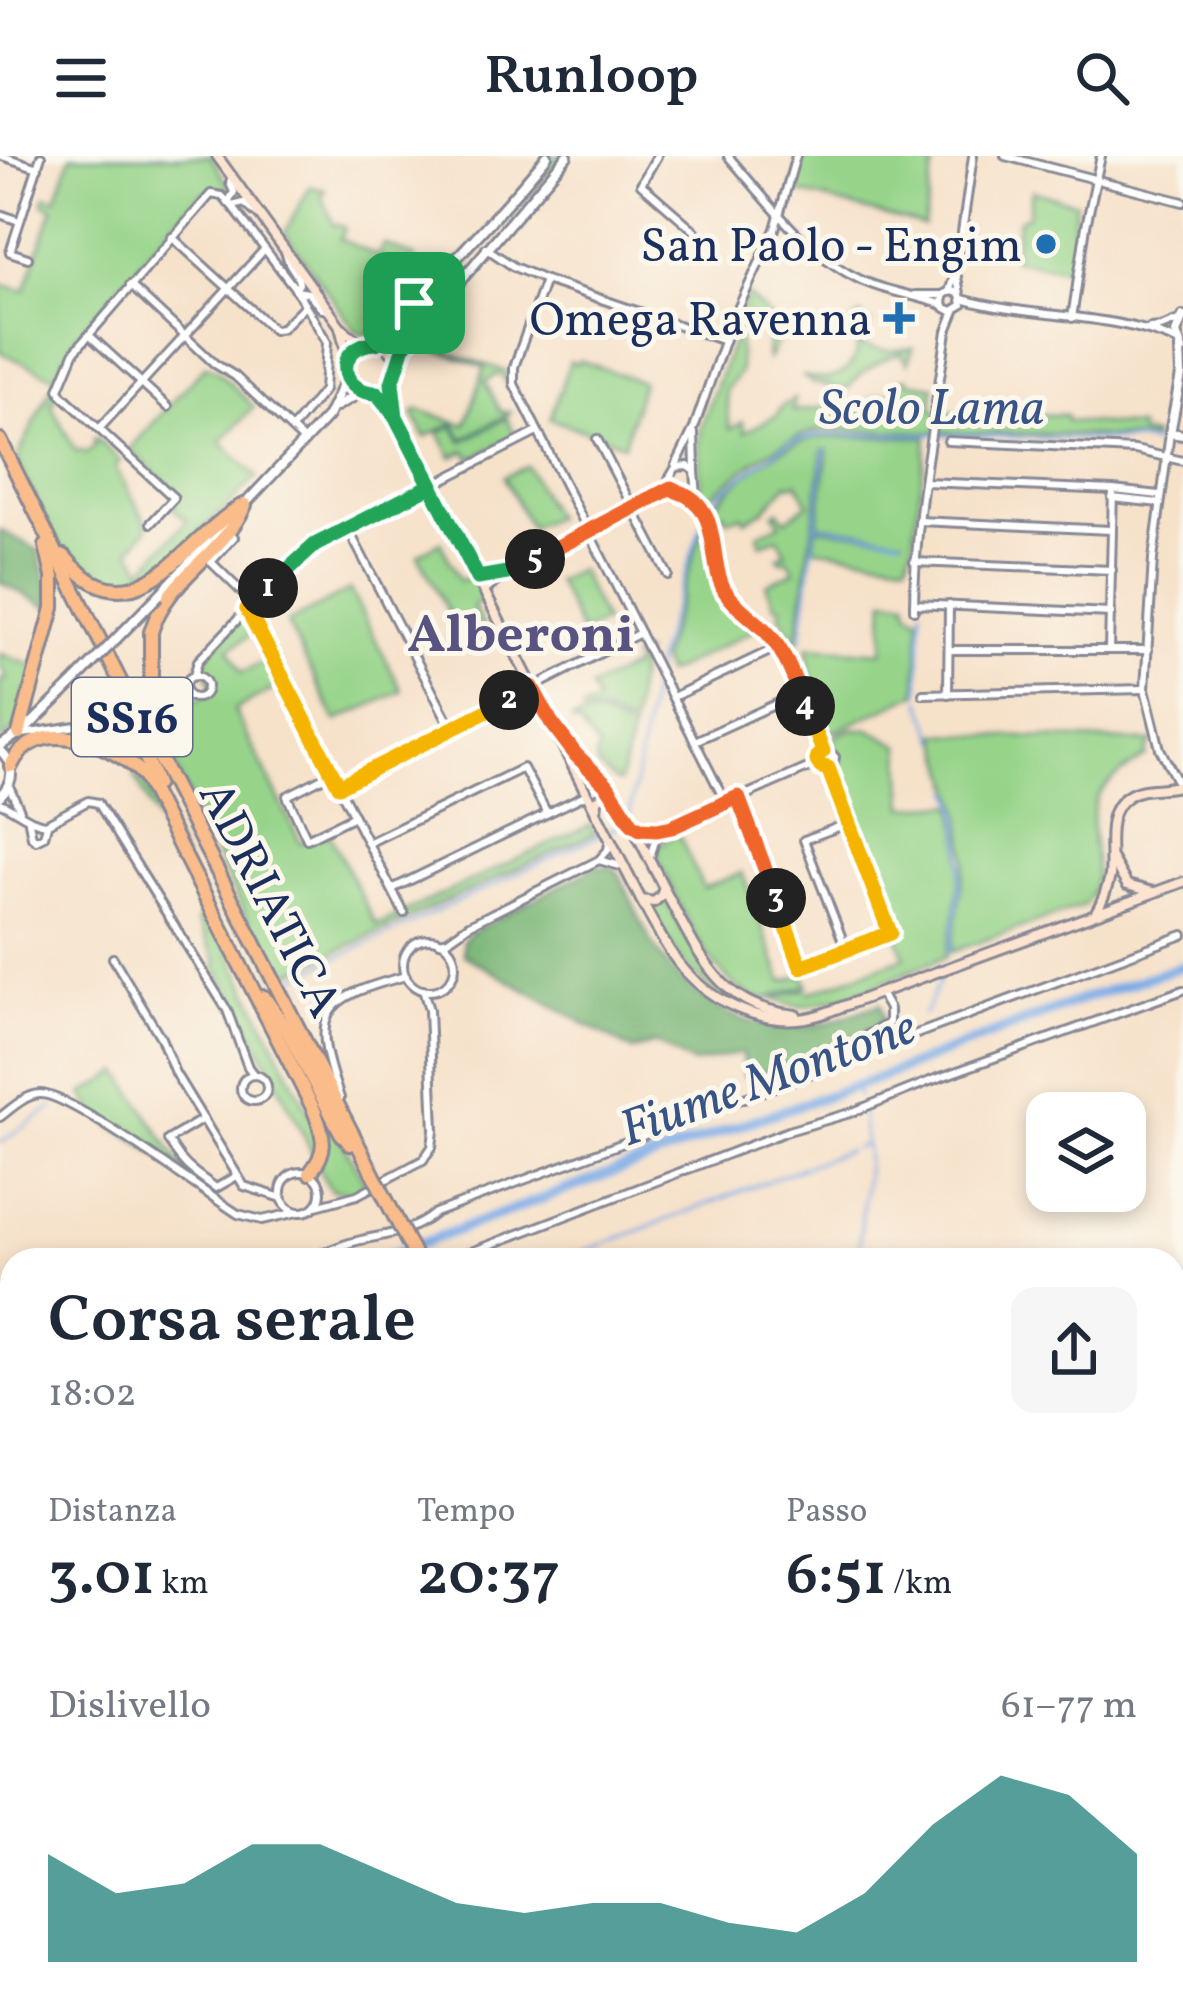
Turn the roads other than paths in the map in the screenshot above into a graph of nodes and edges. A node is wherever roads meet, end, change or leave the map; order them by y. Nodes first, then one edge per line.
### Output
1 (2, 156) edge
2 (41, 156) edge
3 (217, 156) edge
4 (547, 156) edge
5 (567, 156) edge
6 (657, 156) edge
7 (728, 156) edge
8 (796, 156) edge
9 (973, 156) edge
10 (1005, 156) edge
11 (1101, 156) edge
12 (38, 168) junction
13 (232, 176) junction
14 (1095, 178) junction
15 (1183, 202) edge
16 (230, 204) junction
17 (0, 214) edge
18 (780, 214) junction
19 (261, 216) junction
20 (20, 221) junction
21 (695, 232) dead end
22 (172, 237) junction
23 (486, 248) junction
24 (264, 250) junction
25 (286, 250) junction
26 (28, 258) dead end
27 (957, 267) junction
28 (545, 280) junction
29 (130, 285) junction
30 (229, 290) junction
31 (296, 290) junction
32 (946, 293) junction
33 (905, 295) junction
34 (416, 299) junction
35 (959, 302) junction
36 (304, 305) junction
37 (944, 307) junction
38 (328, 309) junction
39 (433, 315) junction
40 (1182, 317) edge
41 (1072, 319) junction
42 (340, 326) junction
43 (1145, 328) junction
44 (947, 331) junction
45 (89, 334) junction
46 (185, 336) junction
47 (724, 340) junction
48 (376, 343) junction
49 (364, 344) junction
50 (1180, 347) edge
51 (348, 358) junction
52 (397, 364) junction
53 (347, 376) junction
54 (392, 383) junction
55 (142, 384) junction
56 (362, 392) junction
57 (377, 393) junction
58 (168, 407) dead end
59 (334, 408) junction
60 (396, 417) junction
61 (694, 428) junction
62 (99, 429) junction
63 (292, 429) junction
64 (537, 432) junction
65 (1170, 433) junction
66 (1183, 435) edge
67 (597, 439) dead end
68 (0, 440) edge
69 (948, 441) dead end
70 (305, 442) junction
71 (0, 452) edge
72 (1165, 457) junction
73 (1183, 461) edge
74 (676, 467) junction
75 (695, 471) junction
76 (925, 482) junction
77 (432, 485) junction
78 (695, 486) junction
79 (671, 488) junction
80 (682, 494) junction
81 (1112, 494) junction
82 (1160, 499) junction
83 (244, 505) junction
84 (632, 508) junction
85 (700, 508) junction
86 (920, 521) junction
87 (151, 523) dead end
88 (347, 527) junction
89 (1111, 530) junction
90 (229, 531) junction
91 (588, 531) junction
92 (49, 545) junction
93 (914, 562) junction
94 (1112, 570) junction
95 (507, 573) junction
96 (668, 575) dead end
97 (478, 578) junction
98 (485, 591) junction
99 (949, 605) junction
100 (250, 606) junction
101 (1111, 614) junction
102 (641, 632) junction
103 (778, 647) junction
104 (949, 650) junction
105 (1109, 650) junction
106 (1148, 650) junction
107 (194, 676) dead end
108 (532, 687) junction
109 (1145, 689) junction
110 (800, 693) junction
111 (923, 694) dead end
112 (949, 694) junction
113 (673, 697) junction
114 (126, 706) junction
115 (551, 722) junction
116 (76, 726) dead end
117 (452, 729) junction
118 (23, 731) junction
119 (695, 741) junction
120 (0, 748) edge
121 (823, 751) junction
122 (10, 762) junction
123 (818, 764) junction
124 (828, 768) junction
125 (332, 773) junction
126 (1177, 785) edge
127 (8, 786) junction
128 (339, 786) junction
129 (586, 794) junction
130 (614, 795) junction
131 (1183, 795) edge
132 (738, 797) junction
133 (0, 799) edge
134 (726, 802) junction
135 (596, 812) junction
136 (547, 813) junction
137 (25, 816) junction
138 (354, 816) junction
139 (849, 823) junction
140 (47, 824) junction
141 (632, 824) junction
142 (170, 825) junction
143 (672, 827) junction
144 (610, 839) junction
145 (202, 842) junction
146 (368, 843) junction
147 (1112, 857) junction
148 (599, 860) junction
149 (650, 861) junction
150 (624, 867) junction
151 (1183, 882) edge
152 (1127, 885) junction
153 (664, 888) junction
154 (392, 889) junction
155 (1106, 892) junction
156 (1154, 892) junction
157 (641, 900) junction
158 (1122, 903) junction
159 (404, 913) dead end
160 (1095, 913) junction
161 (1183, 934) edge
162 (458, 935) junction
163 (440, 942) junction
164 (846, 949) junction
165 (452, 953) junction
166 (113, 958) dead end
167 (242, 967) junction
168 (268, 975) junction
169 (406, 976) junction
170 (436, 990) junction
171 (1183, 990) edge
172 (423, 991) junction
173 (880, 993) junction
174 (429, 1010) junction
175 (822, 1014) junction
176 (249, 1073) junction
177 (802, 1078) junction
178 (0, 1117) edge
179 (203, 1119) junction
180 (350, 1137) junction
181 (310, 1174) junction
182 (238, 1176) junction
183 (283, 1182) junction
184 (322, 1188) junction
185 (260, 1190) junction
186 (349, 1197) junction
187 (282, 1199) junction
188 (316, 1206) junction
189 (298, 1212) junction
190 (262, 1220) junction
191 (338, 1248) edge
192 (408, 1248) edge
193 (482, 1248) edge

1 - 12 street
2 - 12 street
3 - 13 main road
4 - 34 street
5 - 23 street
6 - 21 street
7 - 18 street
8 - 18 street
9 - 27 street
10 - 14 street
11 - 14 street
12 - 20 street
13 - 16 street
13 - 19 main road
14 - 15 street
14 - 41 street
16 - 19 street
16 - 22 street
16 - 24 street
17 - 20 street
18 - 33 street
18 - 47 street
19 - 25 main road
20 - 26 street
22 - 29 street
22 - 30 street
23 - 28 street
23 - 39 street
24 - 30 street
24 - 31 street
25 - 31 street
25 - 38 main road
27 - 32 street
27 - 35 street
28 - 47 street
28 - 64 street
29 - 45 street
29 - 46 street
30 - 36 street
30 - 46 street
31 - 36 street
31 - 38 street
32 - 33 street
32 - 35 street
32 - 37 street
33 - 37 street
34 - 39 street
34 - 48 street
35 - 37 street
35 - 41 street
35 - 44 street
36 - 63 street
37 - 44 street
38 - 42 main road
39 - 52 street
40 - 43 street
40 - 50 street
41 - 43 street
42 - 49 main road
42 - 51 main road
43 - 50 street
44 - 76 street
45 - 55 street
45 - 62 street
46 - 55 street
46 - 63 street
47 - 61 street
48 - 49 main road
48 - 52 main road
49 - 51 main road
50 - 65 street
51 - 53 main road
52 - 54 main road
53 - 56 main road
53 - 59 street
54 - 57 main road
54 - 60 main road
55 - 58 street
55 - 62 street
56 - 57 main road
56 - 59 street
57 - 60 main road
59 - 70 street
60 - 77 main road
61 - 74 street
61 - 75 street
62 - 87 street
63 - 70 street
64 - 77 street
64 - 91 street
65 - 66 street
65 - 72 street
67 - 84 street
68 - 92 highway, ADRIATICA / SS16
69 - 72 street
70 - 83 street
71 - 92 highway, ADRIATICA / SS16
72 - 73 street
72 - 82 street
74 - 75 street
74 - 79 street
75 - 78 street
76 - 81 street
76 - 86 street
77 - 88 street
77 - 97 main road
78 - 80 street
78 - 85 street
79 - 80 street
79 - 84 street
80 - 85 street
81 - 82 street
81 - 89 street
82 - 106 street
83 - 90 highway, SS16
83 - 92 highway, SS16
83 - 118 street, bridge
84 - 91 street
84 - 96 street
85 - 103 street
86 - 89 street
86 - 93 street
88 - 100 street
88 - 117 street
89 - 94 street
90 - 100 street
90 - 145 highway, SS16
91 - 95 street
91 - 102 street
92 - 114 highway, ADRIATICA / SS16
92 - 118 highway, SS16
92 - 145 highway, ADRIATICA / SS16
93 - 94 street
93 - 99 street
94 - 101 street
95 - 97 street
95 - 98 street
97 - 98 main road
98 - 108 main road
99 - 101 street
99 - 104 street
100 - 107 street
100 - 125 street
101 - 105 street
102 - 108 street
102 - 113 street
103 - 110 street
103 - 113 street
104 - 105 street
104 - 112 street
105 - 106 street
106 - 109 street
108 - 115 main road
108 - 117 street
109 - 112 street
109 - 126 street
110 - 119 street
110 - 121 street
111 - 112 street
113 - 119 street
114 - 142 highway
114 - 168 highway, ADRIATICA / SS16
115 - 129 main road
115 - 130 main road
116 - 118 street
117 - 128 street
118 - 120 street
118 - 122 street
119 - 134 street
120 - 122 street
121 - 123 street
121 - 124 street
122 - 127 street
122 - 142 highway, SS16
123 - 124 street
123 - 132 street
124 - 139 street
125 - 128 street
125 - 138 street
126 - 131 main road
126 - 147 main road
127 - 133 street
127 - 137 street
128 - 138 street
129 - 135 main road
129 - 136 street
130 - 135 main road
130 - 141 main road
132 - 134 street
132 - 164 street
133 - 137 street
134 - 143 street
135 - 144 main road
136 - 146 street
136 - 154 street
137 - 140 street
137 - 140 street
138 - 146 street
139 - 164 street
139 - 164 street
140 - 176 street
141 - 143 street
141 - 149 main road
142 - 167 highway
143 - 149 street
144 - 148 street
144 - 150 main road
145 - 168 highway, ADRIATICA / SS16
146 - 154 street
147 - 152 main road
147 - 155 main road
148 - 150 street
148 - 162 street
149 - 153 main road
150 - 157 main road
151 - 156 main road
152 - 156 main road
152 - 158 main road
153 - 157 main road
153 - 175 main road
154 - 159 street
155 - 158 main road
155 - 160 main road
156 - 158 main road
157 - 175 main road
158 - 160 main road
160 - 173 main road
161 - 177 street
162 - 163 street
162 - 165 street
163 - 165 street
163 - 169 street
165 - 170 street
166 - 179 street
167 - 180 highway
167 - 181 highway
168 - 180 highway, ADRIATICA / SS16
169 - 172 street
169 - 180 street, SS16
170 - 172 street
170 - 174 street
171 - 193 street
172 - 174 street
173 - 175 main road
173 - 177 street
174 - 186 street
176 - 176 street
177 - 191 street
178 - 190 street
179 - 182 street
179 - 182 street
180 - 192 highway, ADRIATICA / SS16, bridge
181 - 183 street
181 - 184 street
182 - 185 street
183 - 185 street
183 - 187 street
184 - 186 street
184 - 188 street
185 - 187 street
186 - 188 street
187 - 189 street
187 - 190 street
188 - 189 street
189 - 190 street

